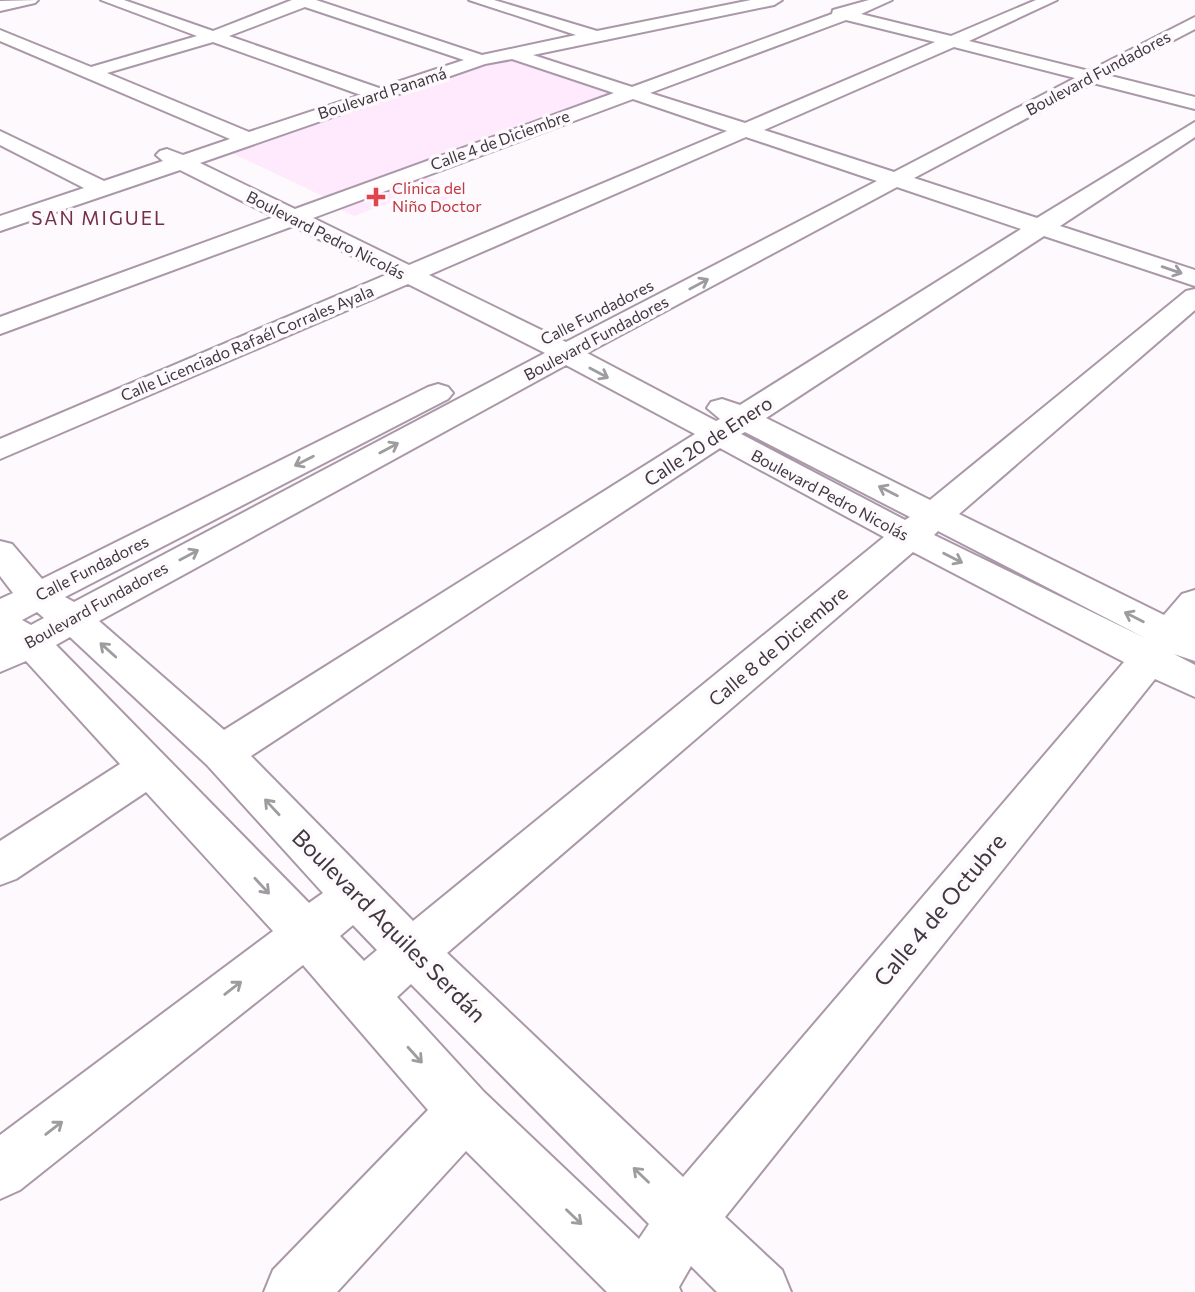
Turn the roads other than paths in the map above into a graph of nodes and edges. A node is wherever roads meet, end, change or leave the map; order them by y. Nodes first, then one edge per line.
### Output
1 (30, 0) edge
2 (108, 0) edge
3 (477, 0) edge
4 (736, 0) edge
5 (774, 0) edge
6 (884, 0) edge
7 (1049, 0) edge
8 (304, 1) edge
9 (668, 3) dead end
10 (0, 6) edge
11 (810, 6) dead end
12 (845, 9) junction
13 (1195, 9) edge
14 (699, 11) junction
15 (1195, 22) edge
16 (0, 34) edge
17 (591, 34) junction
18 (210, 38) junction
19 (960, 38) junction
20 (518, 50) junction
21 (475, 58) junction
22 (1085, 71) junction
23 (88, 73) junction
24 (641, 88) junction
25 (370, 91) junction
26 (1195, 92) edge
27 (1195, 103) edge
28 (756, 125) junction
29 (1195, 128) edge
30 (238, 135) junction
31 (0, 137) edge
32 (182, 155) junction
33 (896, 171) junction
34 (94, 185) junction
35 (0, 211) edge
36 (301, 214) junction
37 (1051, 221) junction
38 (0, 224) edge
39 (1195, 260) edge
40 (416, 271) junction
41 (1195, 278) edge
42 (1195, 297) edge
43 (0, 326) edge
44 (565, 341) junction
45 (730, 426) junction
46 (0, 450) edge
47 (923, 526) junction
48 (0, 552) edge
49 (0, 593) edge
50 (23, 625) edge
51 (1177, 636) edge
52 (1195, 682) edge
53 (222, 753) junction
54 (151, 766) junction
55 (0, 865) edge
56 (355, 896) junction
57 (305, 932) junction
58 (414, 952) junction
59 (361, 995) junction
60 (465, 1111) junction
61 (0, 1170) edge
62 (686, 1219) junction
63 (645, 1290) edge
64 (295, 1292) edge
65 (760, 1292) edge

1 - 10 street
2 - 18 street
3 - 17 street
4 - 14 street, Boulevard Panamá
5 - 14 street, Boulevard Panamá
6 - 12 street, Calle 4 de Diciembre
7 - 19 street, Calle Licenciado Rafaél Corrales Ayala
8 - 18 street
8 - 21 street
9 - 14 street
11 - 12 street
12 - 19 street
12 - 24 street, Calle 4 de Diciembre
13 - 22 street
14 - 17 street, Boulevard Panamá
15 - 22 street, Boulevard Fundadores
16 - 23 street
17 - 20 street, Boulevard Panamá
18 - 23 street
18 - 25 street
19 - 22 street
19 - 28 street, Calle Licenciado Rafaél Corrales Ayala
20 - 21 street, Boulevard Panamá
20 - 24 street
21 - 25 street, Boulevard Panamá
22 - 26 street
22 - 27 street
22 - 33 street, Boulevard Fundadores
23 - 30 street
24 - 28 street
24 - 36 street, Calle 4 de Diciembre
25 - 30 street, Boulevard Panamá
28 - 33 street
28 - 40 street, Calle Licenciado Rafaél Corrales Ayala
29 - 37 street, Calle 20 de Enero
30 - 32 street, Boulevard Panamá
31 - 34 street
32 - 34 street, Boulevard Panamá
32 - 36 street, Boulevard Pedro Nicolás
33 - 37 street
33 - 44 street, Boulevard Fundadores
34 - 35 street, Boulevard Panamá
34 - 38 street, Boulevard Panamá
36 - 40 street, Boulevard Pedro Nicolás
36 - 43 street, Calle 4 de Diciembre
37 - 39 street
37 -> 41 street
37 - 45 street, Calle 20 de Enero
40 - 44 street, Boulevard Pedro Nicolás
40 - 46 street, Calle Licenciado Rafaél Corrales Ayala
42 - 47 street, Calle 8 de Diciembre
44 - 45 street, Boulevard Pedro Nicolás
50 -> 44 street, Boulevard Fundadores
44 -> 50 street, Calle Fundadores
45 - 47 street, Boulevard Pedro Nicolás
45 - 53 street, Calle 20 de Enero
47 - 51 street, Boulevard Pedro Nicolás
47 - 58 street, Calle 8 de Diciembre
48 - 50 street
49 - 50 street
53 -> 50 street, Boulevard Aquiles Serdán
50 - 54 street
51 - 52 street, Boulevard Pedro Nicolás
51 - 62 street, Calle 4 de Octubre
56 -> 53 street, Boulevard Aquiles Serdán
54 - 55 street
54 -> 57 street
56 - 57 street
56 - 58 street, Boulevard Aquiles Serdán
57 - 59 street
61 -> 57 street
58 - 59 street, Calle 8 de Diciembre
62 -> 58 street, Boulevard Aquiles Serdán
59 -> 60 street
60 -> 63 street
60 - 64 street
62 - 63 street, Calle 4 de Octubre
62 - 65 street, Boulevard Aquiles Serdán

